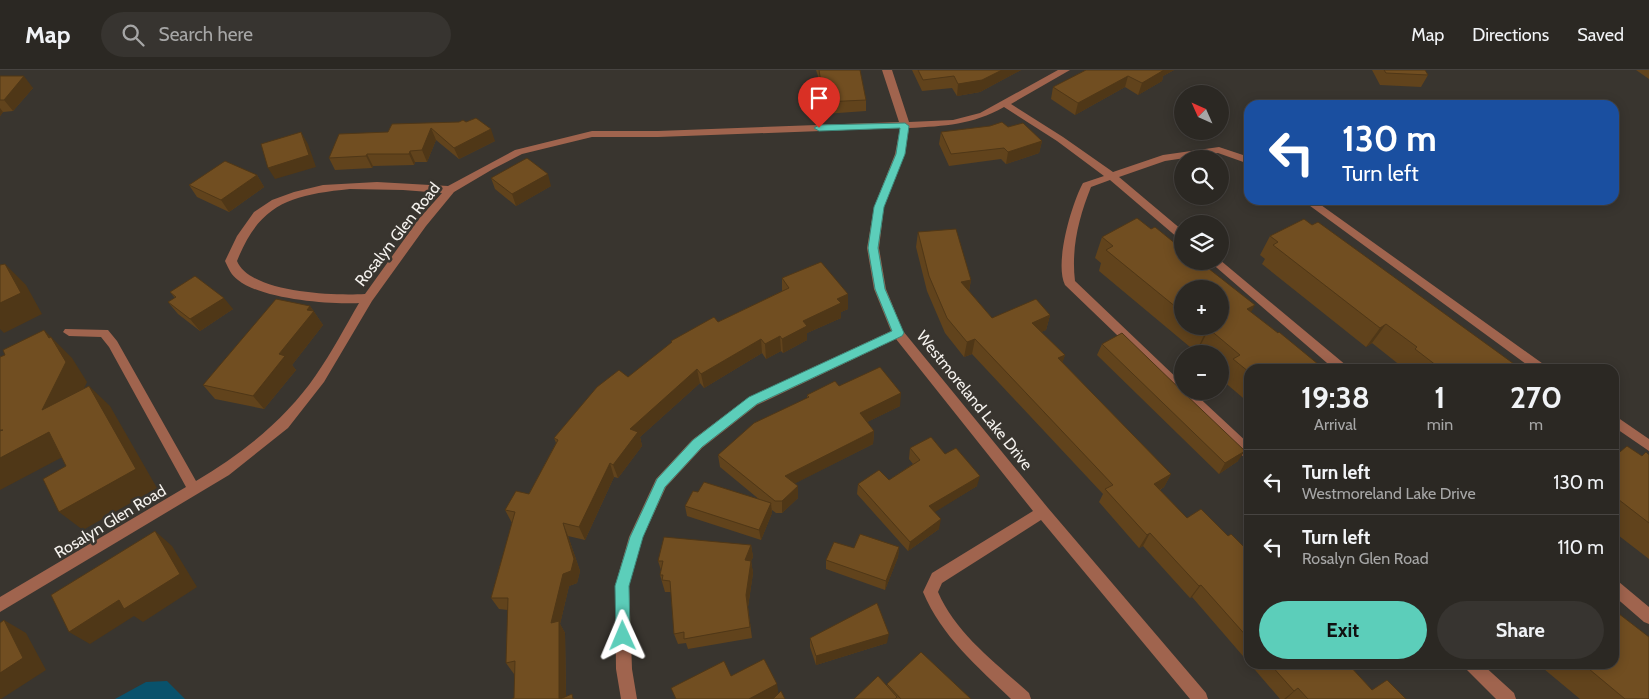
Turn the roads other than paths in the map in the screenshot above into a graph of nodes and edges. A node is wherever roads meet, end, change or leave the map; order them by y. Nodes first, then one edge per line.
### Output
1 (887, 70) edge
2 (1065, 70) edge
3 (1004, 104) junction
4 (905, 126) junction
5 (1244, 158) edge
6 (1111, 176) junction
7 (450, 190) junction
8 (1314, 205) edge
9 (1174, 228) edge
10 (1225, 270) edge
11 (368, 298) junction
12 (69, 332) dead end
13 (898, 333) junction
14 (1337, 364) edge
15 (1535, 364) edge
16 (1174, 382) edge
17 (1193, 400) edge
18 (1619, 424) edge
19 (1649, 446) edge
20 (1244, 448) edge
21 (194, 489) junction
22 (1043, 512) junction
23 (1619, 591) edge
24 (0, 605) edge
25 (1649, 617) edge
26 (1476, 669) edge
27 (629, 699) edge
28 (1023, 699) edge
29 (1200, 699) edge
30 (1508, 699) edge

1 - 4 street, Westmoreland Lake Drive
2 - 3 street, Rosalyn Glen Road
3 - 4 street, Rosalyn Glen Road
3 - 6 street
4 - 7 street, Rosalyn Glen Road
4 - 13 street, Westmoreland Lake Drive
5 - 6 street
6 - 9 street
6 - 16 street
7 - 11 street, Rosalyn Glen Road
7 - 11 street
8 - 15 street
10 - 14 street
11 - 21 street, Rosalyn Glen Road
12 - 21 street
13 - 22 street, Westmoreland Lake Drive
13 - 27 street
17 - 20 street
18 - 19 street
21 - 24 street, Rosalyn Glen Road
22 - 28 street
22 - 29 street, Westmoreland Lake Drive
23 - 25 street
26 - 30 street

